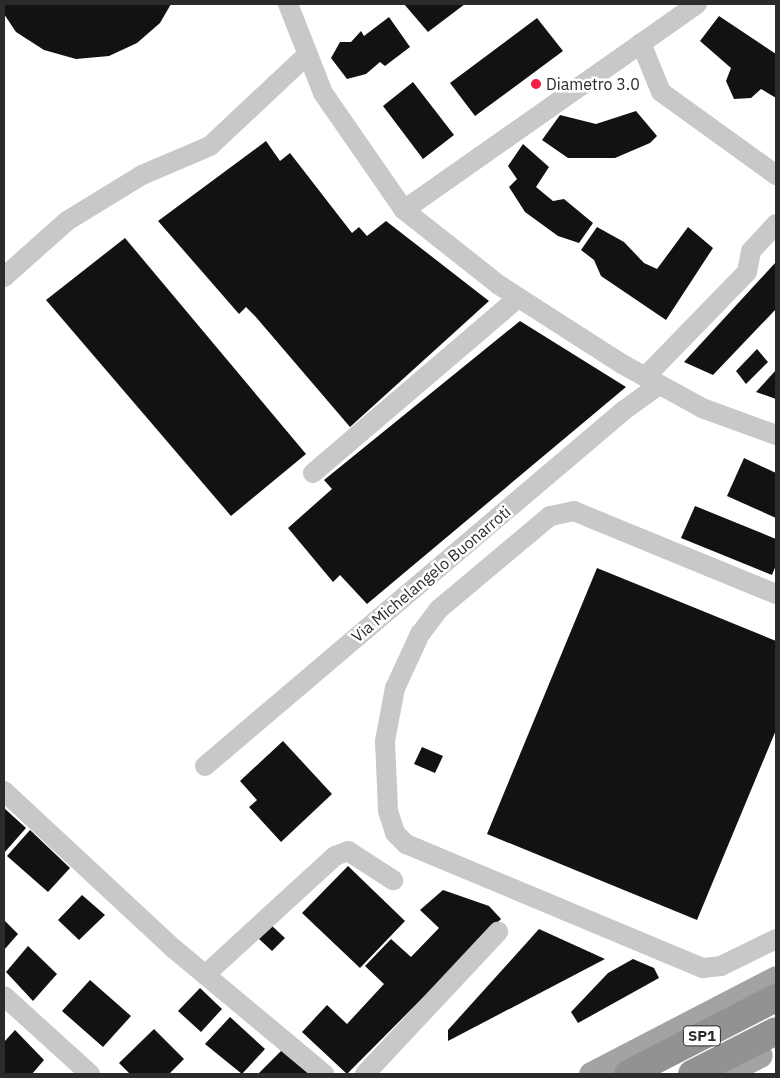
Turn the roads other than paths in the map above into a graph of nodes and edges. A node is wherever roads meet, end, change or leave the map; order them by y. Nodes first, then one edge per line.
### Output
1 (696, 4) edge
2 (295, 8) edge
3 (641, 43) junction
4 (307, 54) junction
5 (776, 175) edge
6 (404, 210) junction
7 (776, 224) edge
8 (4, 277) edge
9 (518, 298) junction
10 (652, 381) junction
11 (776, 435) edge
12 (313, 473) dead end
13 (776, 594) edge
14 (205, 766) dead end
15 (4, 791) edge
16 (393, 880) dead end
17 (498, 932) dead end
18 (776, 939) edge
19 (205, 975) junction
20 (776, 978) edge
21 (4, 996) edge
22 (776, 998) edge
23 (776, 1031) edge
24 (776, 1046) edge
25 (90, 1074) edge
26 (324, 1074) edge
27 (365, 1074) edge
28 (591, 1074) edge
29 (628, 1074) edge
30 (692, 1074) edge
31 (722, 1074) edge

1 - 3 street
2 - 4 street
3 - 5 street
3 - 6 street
4 - 6 street
4 - 8 street
6 - 9 street
7 - 10 street, Via Michelangelo Buonarroti
9 - 10 street
9 - 12 street
10 - 11 street
10 - 14 street, Via Michelangelo Buonarroti
13 - 18 street
15 - 19 street
16 - 19 street
17 - 27 street
19 - 26 street
20 - 28 main road
21 - 25 street
22 - 29 highway, SP1
23 - 30 highway, SP1
24 - 31 main road

